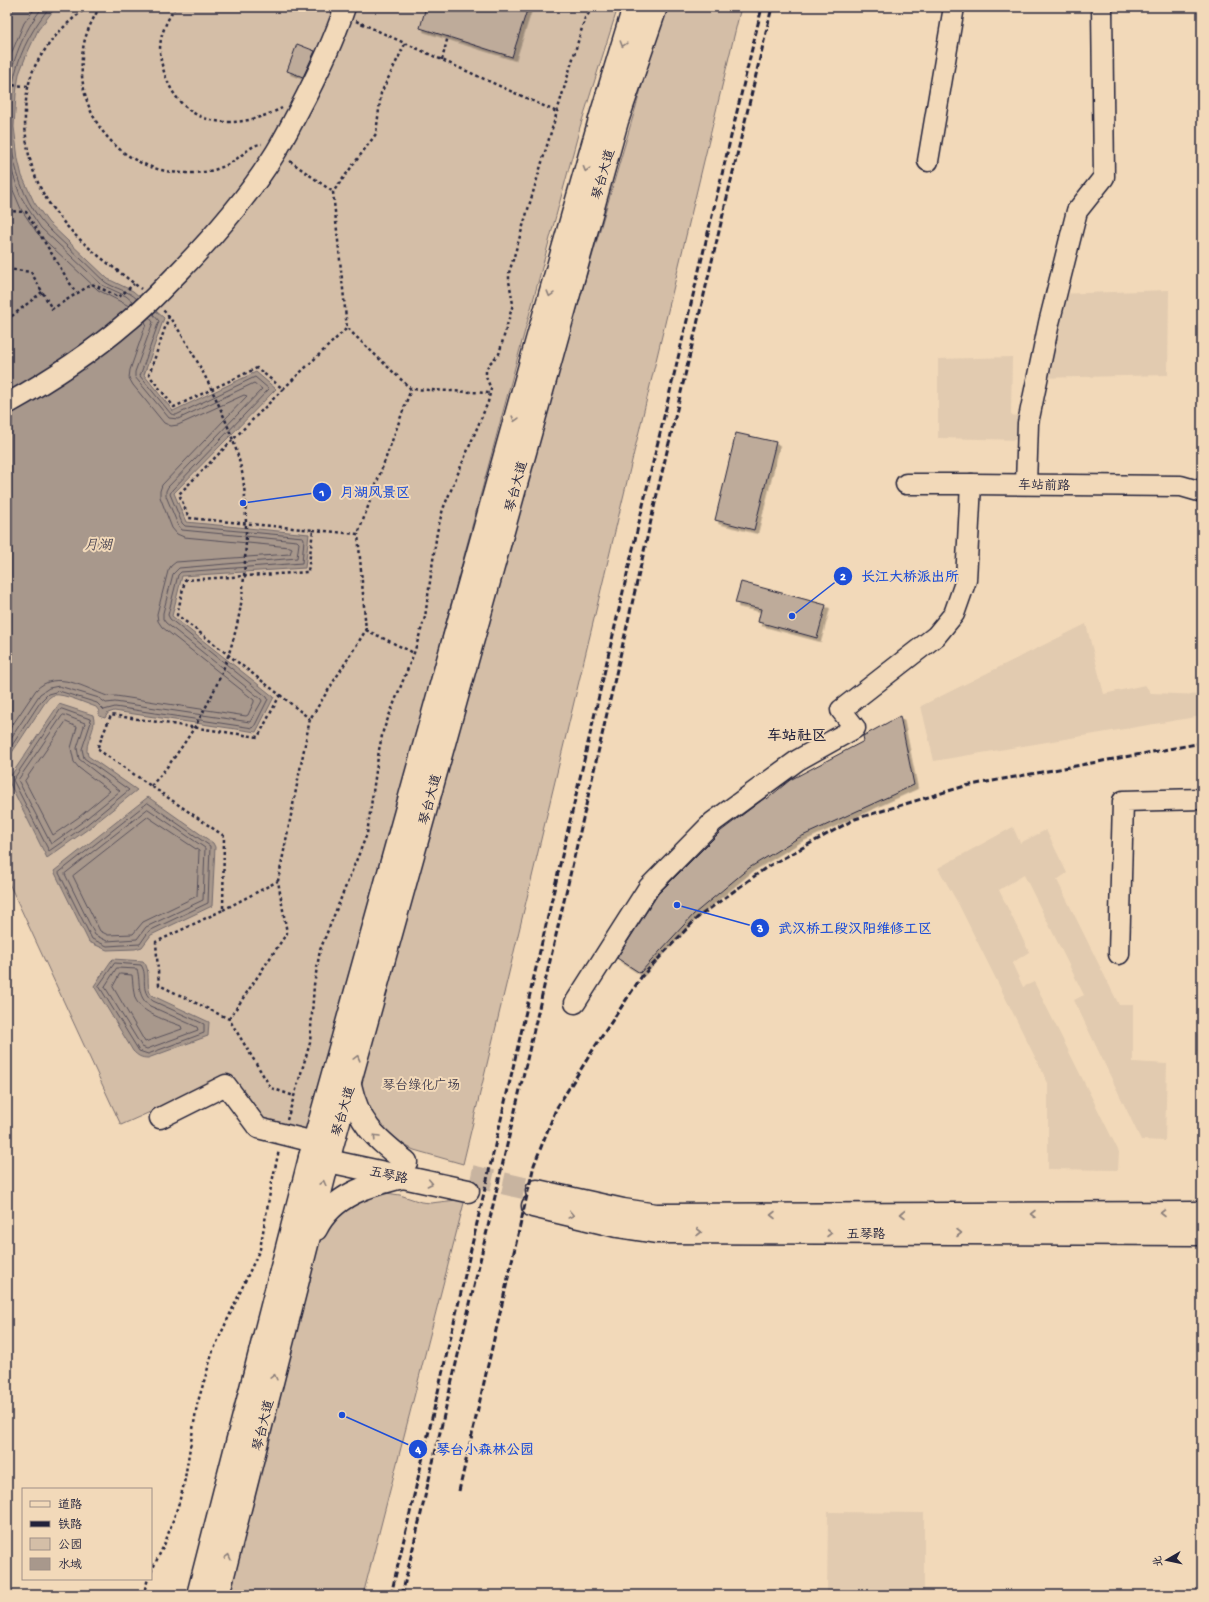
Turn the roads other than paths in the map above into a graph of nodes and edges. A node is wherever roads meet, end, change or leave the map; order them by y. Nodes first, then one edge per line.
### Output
1 (634, 7) edge
2 (656, 7) edge
3 (954, 7) edge
4 (1102, 7) edge
5 (344, 11) edge
6 (928, 161) dead end
7 (7, 404) edge
8 (1202, 476) edge
9 (906, 484) dead end
10 (971, 484) junction
11 (1026, 484) junction
12 (1181, 486) junction
13 (1202, 492) edge
14 (1202, 799) edge
15 (1119, 954) dead end
16 (575, 1003) dead end
17 (350, 1085) junction
18 (160, 1118) dead end
19 (321, 1152) junction
20 (404, 1169) junction
21 (470, 1183) tunnel mouth
22 (1202, 1213) edge
23 (1202, 1234) edge
24 (307, 1246) junction
25 (198, 1595) edge
26 (218, 1595) edge

1 -> 19 main road, 琴台大道
17 -> 2 main road, 琴台大道
3 - 6 street
4 - 11 street
5 - 7 street
8 - 12 street
9 - 10 street, 车站前路
10 - 11 street, 车站前路
10 - 16 street
11 - 12 street, 车站前路
12 - 13 street
14 - 15 street
17 - 19 main road, 琴台大道
20 -> 17 main road
18 - 19 street
19 - 20 main road, 五琴路
24 -> 19 main road, 琴台大道
19 - 25 main road, 琴台大道
20 - 21 main road, 五琴路
20 - 24 main road
22 -> 23 main road, 五琴路
26 -> 24 main road, 琴台大道

